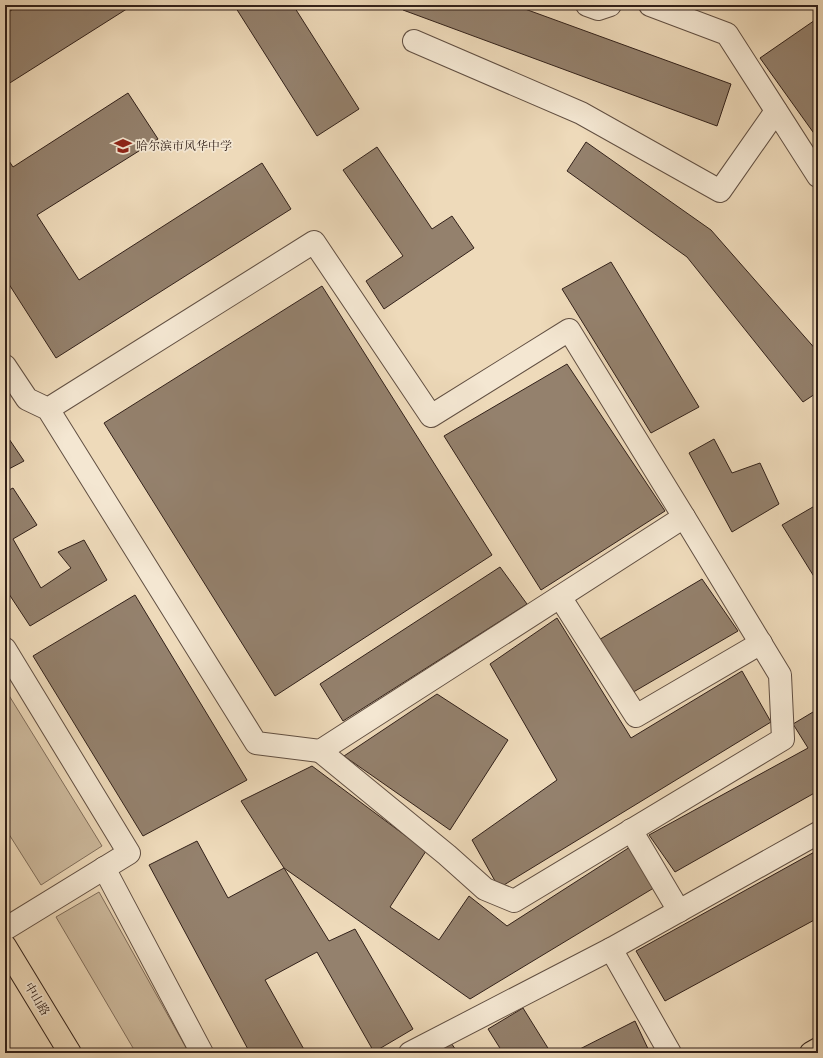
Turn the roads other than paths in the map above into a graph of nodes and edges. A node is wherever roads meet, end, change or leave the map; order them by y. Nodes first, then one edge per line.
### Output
1 (587, 5) edge
2 (610, 5) edge
3 (650, 5) edge
4 (414, 41) dead end
5 (776, 111) junction
6 (818, 176) edge
7 (5, 366) edge
8 (48, 410) junction
9 (684, 517) junction
10 (560, 597) junction
11 (761, 643) junction
12 (5, 649) edge
13 (320, 751) junction
14 (631, 830) junction
15 (818, 833) edge
16 (104, 868) junction
17 (679, 911) junction
18 (5, 929) edge
19 (5, 946) edge
20 (611, 949) junction
21 (818, 1049) edge
22 (70, 1053) edge
23 (202, 1053) edge
24 (410, 1053) edge
25 (670, 1053) edge
26 (811, 1053) edge

1 - 2 lane
3 - 5 lane
4 - 5 lane
5 - 6 lane
7 - 8 lane
8 - 9 lane
8 - 13 lane
9 - 10 lane
9 - 11 lane
10 - 11 lane
10 - 13 lane
11 - 14 lane
12 - 16 lane
13 - 14 lane
14 - 17 lane
15 - 17 lane
16 - 18 lane
16 - 23 lane
17 - 20 lane
19 - 22 main road, 中山路
20 - 24 lane
20 - 25 lane
21 - 26 main road

